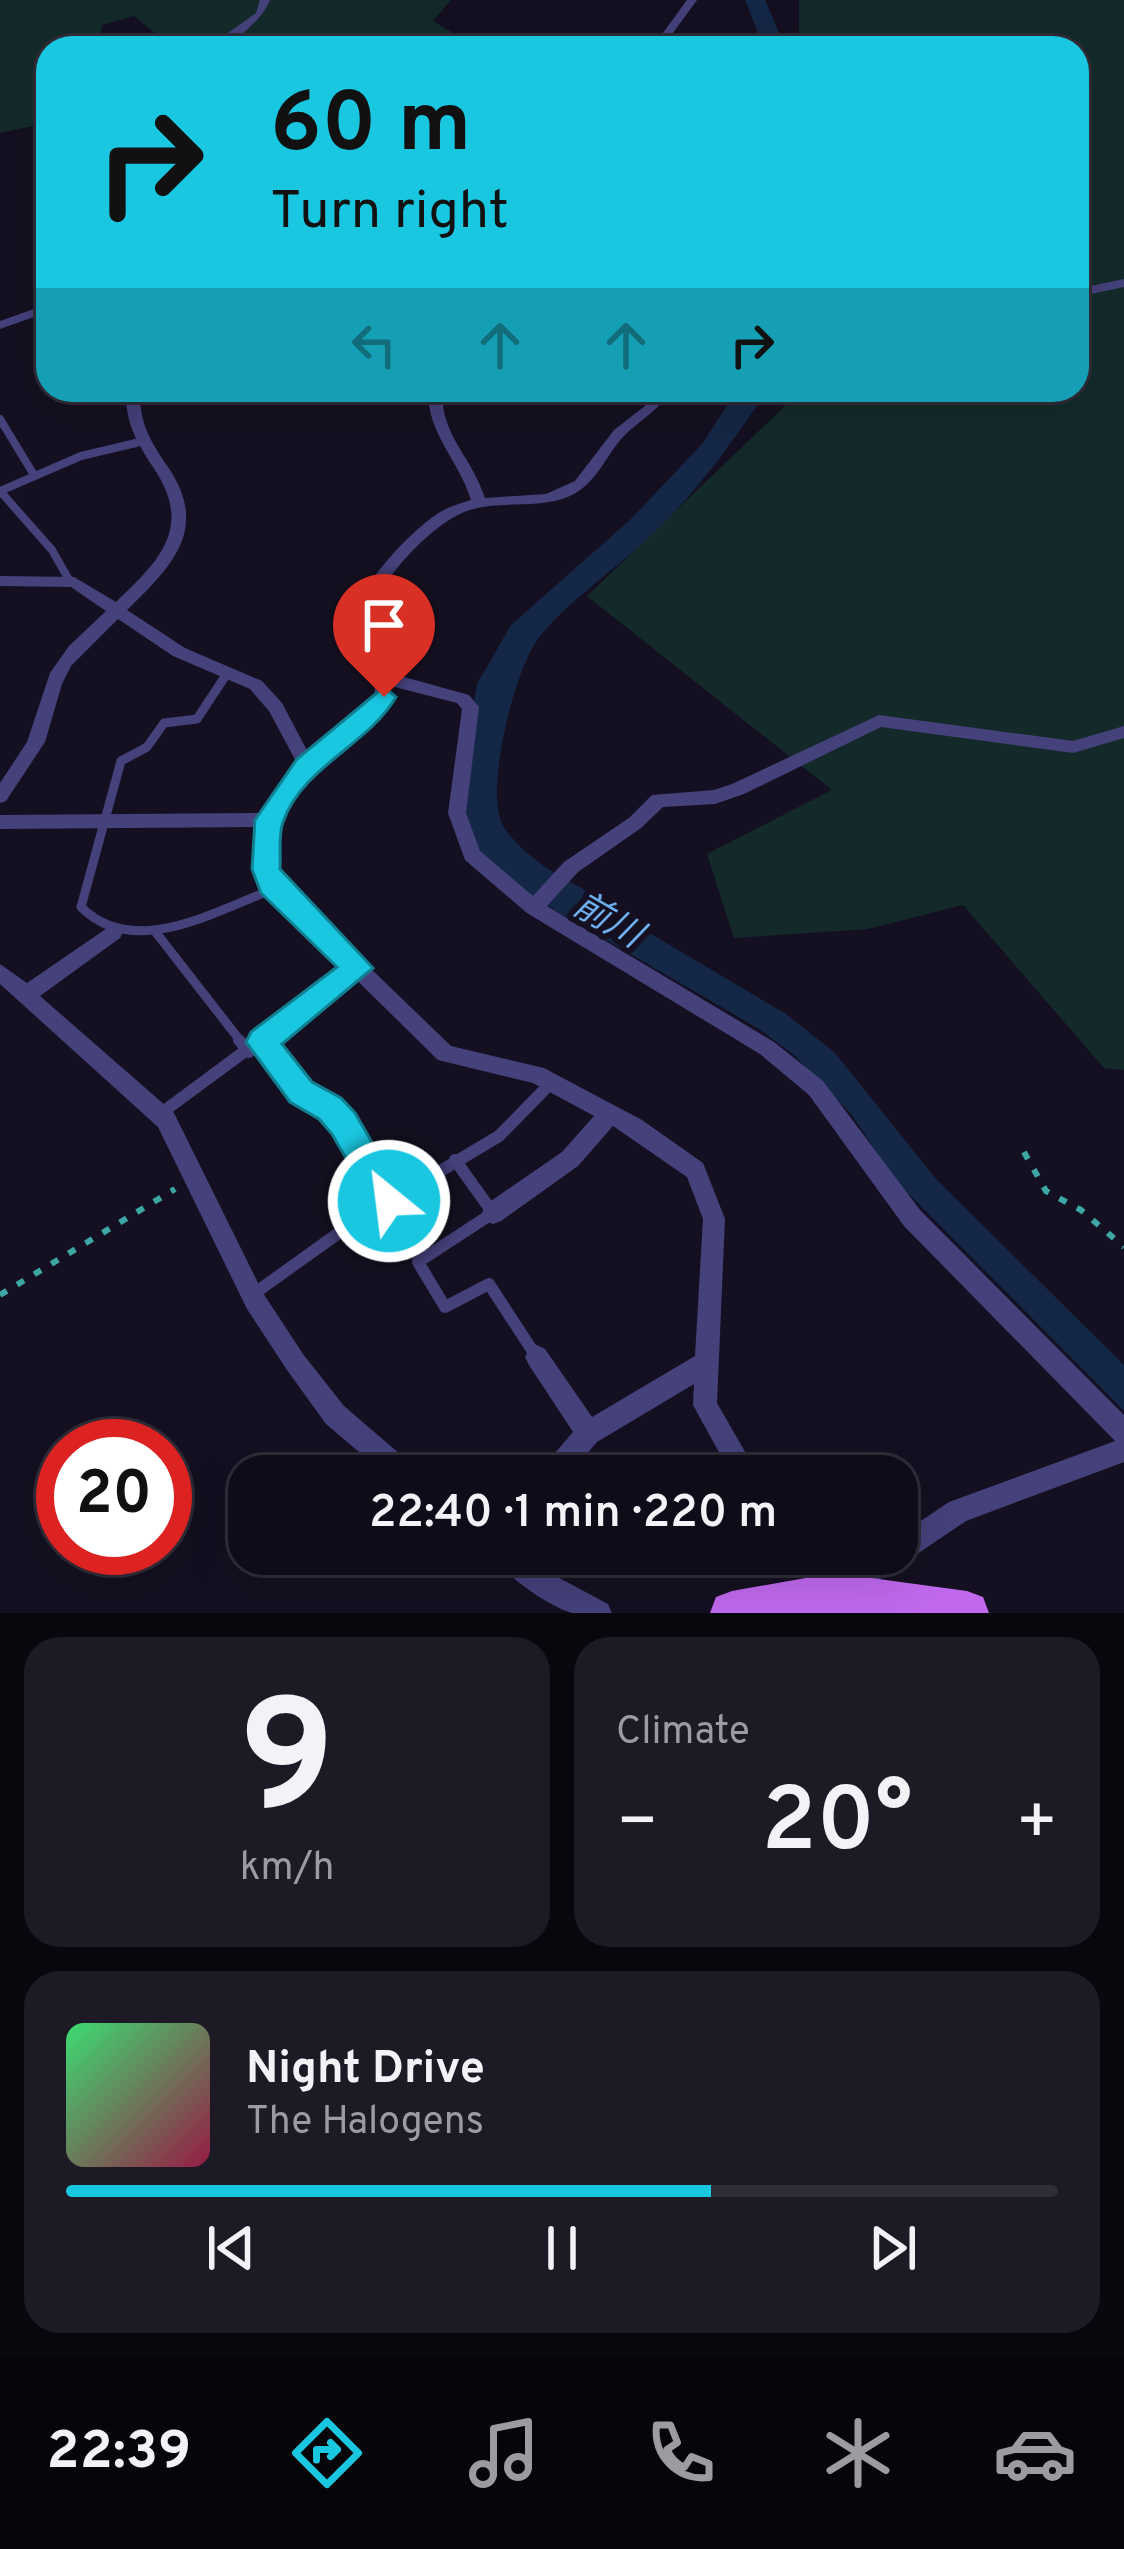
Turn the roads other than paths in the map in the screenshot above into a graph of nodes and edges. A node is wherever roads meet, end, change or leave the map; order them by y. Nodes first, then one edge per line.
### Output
1 (265, 0) edge
2 (692, 0) edge
3 (229, 36) edge
4 (666, 36) edge
5 (1124, 283) edge
6 (1089, 290) edge
7 (36, 312) edge
8 (0, 326) edge
9 (133, 402) edge
10 (435, 402) edge
11 (657, 402) edge
12 (0, 419) edge
13 (140, 442) junction
14 (34, 475) junction
15 (479, 502) junction
16 (69, 580) junction
17 (0, 581) edge
18 (120, 608) junction
19 (226, 675) junction
20 (381, 677) junction
21 (1124, 732) edge
22 (307, 766) junction
23 (0, 796) edge
24 (269, 820) junction
25 (0, 822) edge
26 (102, 824) junction
27 (276, 889) junction
28 (534, 908) junction
29 (154, 930) junction
30 (113, 932) junction
31 (358, 968) junction
32 (0, 972) edge
33 (26, 995) junction
34 (262, 1042) junction
35 (248, 1052) junction
36 (550, 1082) junction
37 (160, 1114) junction
38 (610, 1114) junction
39 (455, 1160) junction
40 (389, 1201) junction
41 (493, 1213) junction
42 (252, 1294) junction
43 (537, 1357) joint
44 (704, 1364) junction
45 (1124, 1432) edge
46 (588, 1433) junction
47 (1124, 1450) edge
48 (382, 1455) edge
49 (570, 1455) edge
50 (734, 1455) edge
51 (918, 1537) edge
52 (532, 1575) edge
53 (819, 1575) edge
54 (862, 1575) edge
55 (834, 1594) junction
56 (599, 1613) edge
57 (732, 1613) edge
58 (967, 1613) edge

1 - 3 street
2 - 4 street
5 - 6 street
7 - 8 street
9 - 13 street
10 - 15 street
11 - 15 street
12 - 14 lane
13 - 14 lane
13 - 18 street
14 - 16 lane
15 - 20 street
16 - 17 street
16 - 18 street
18 - 19 street
18 - 23 street
19 - 22 street
19 - 26 lane
20 - 22 street
20 - 28 street
21 - 28 street
22 - 24 street
24 - 26 street
24 - 27 street
25 - 26 street
26 - 30 lane
27 - 29 lane
27 - 31 street
28 - 45 street
29 - 30 lane
29 - 35 lane
30 - 33 street
31 - 34 lane
31 - 36 street
32 - 33 street
33 - 37 street
34 - 35 lane
34 - 40 lane
35 - 37 lane
36 - 38 street
36 - 39 lane
37 - 42 street
38 - 41 street
38 - 44 street
39 - 40 lane
39 - 41 lane
40 - 42 lane
41 - 43 lane
42 - 48 street
43 - 46 street
44 - 46 street
44 - 50 street
46 - 49 street
47 - 51 street
52 - 56 street
53 - 55 street
54 - 55 street
55 - 57 main road
55 - 58 main road

